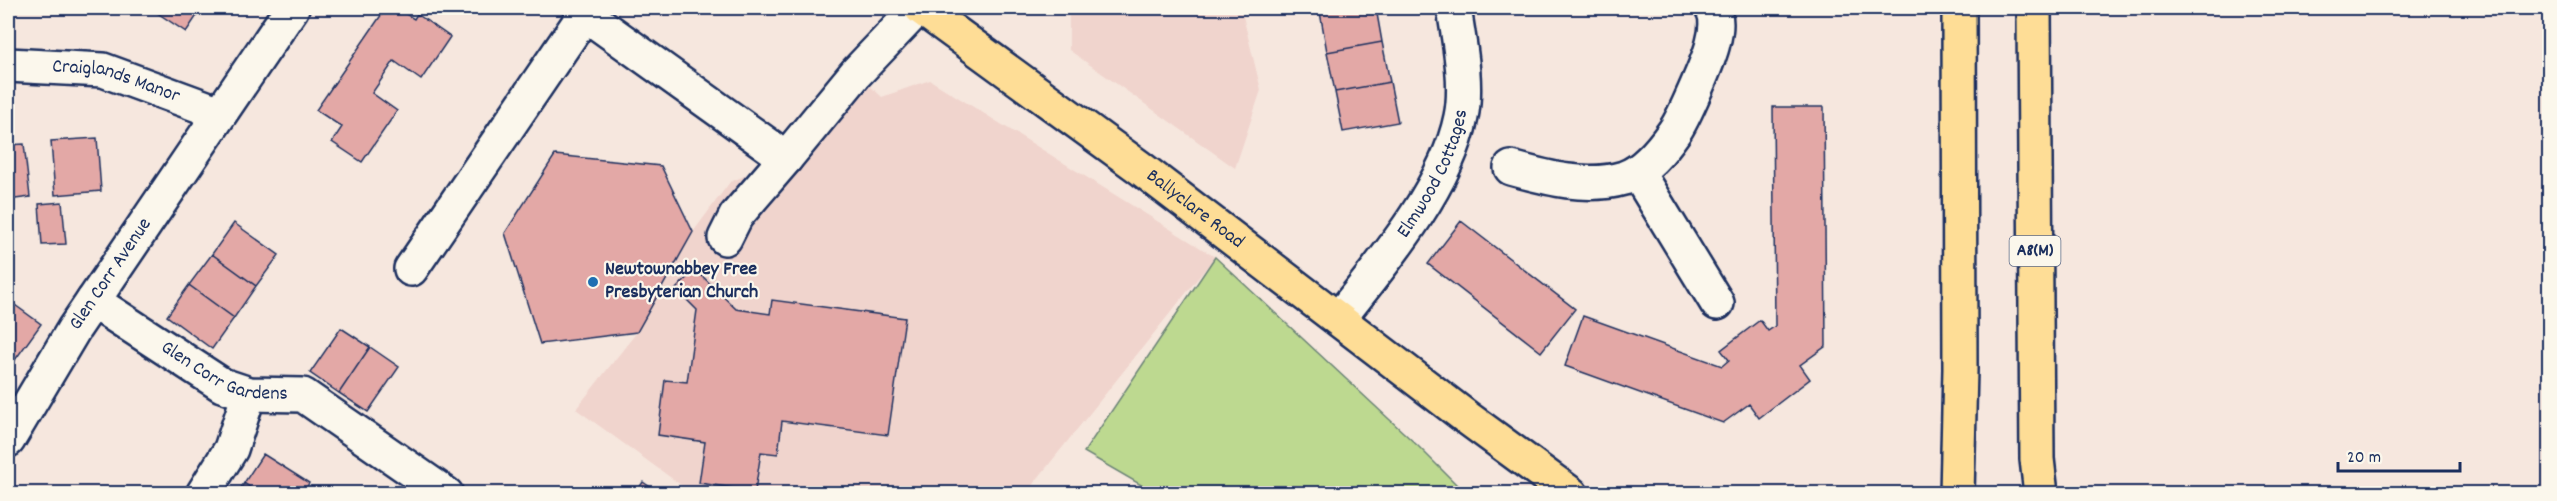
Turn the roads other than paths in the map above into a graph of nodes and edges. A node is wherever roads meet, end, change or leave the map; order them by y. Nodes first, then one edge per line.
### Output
1 (292, 8) edge
2 (920, 8) edge
3 (1454, 8) edge
4 (1712, 8) edge
5 (1959, 8) edge
6 (2034, 8) edge
7 (8, 65) edge
8 (220, 113) junction
9 (786, 158) junction
10 (1510, 168) dead end
11 (1637, 172) junction
12 (724, 238) dead end
13 (411, 269) dead end
14 (93, 301) junction
15 (1717, 303) dead end
16 (1338, 318) junction
17 (249, 394) junction
18 (1466, 417) junction
19 (8, 440) edge
20 (203, 494) edge
21 (446, 494) edge
22 (1536, 494) edge
23 (1571, 494) edge
24 (1958, 494) edge
25 (2041, 494) edge

1 - 8 street, Glen Corr Avenue
2 - 9 street
2 - 16 main road, Ballyclare Road
3 - 16 street, Elmwood Cottages
4 - 11 street
5 - 24 main road
6 - 25 main road, A8(M)
7 - 8 street, Craiglands Manor
8 - 14 street, Glen Corr Avenue
9 - 12 street
9 - 13 street
10 - 11 street
11 - 15 street
14 - 17 street, Glen Corr Gardens
14 - 19 street, Glen Corr Avenue
16 - 18 main road, Ballyclare Road
17 - 20 street
17 - 21 street, Glen Corr Gardens
18 - 22 main road, Ballyclare Road
18 - 23 main road, Ballyclare Road

